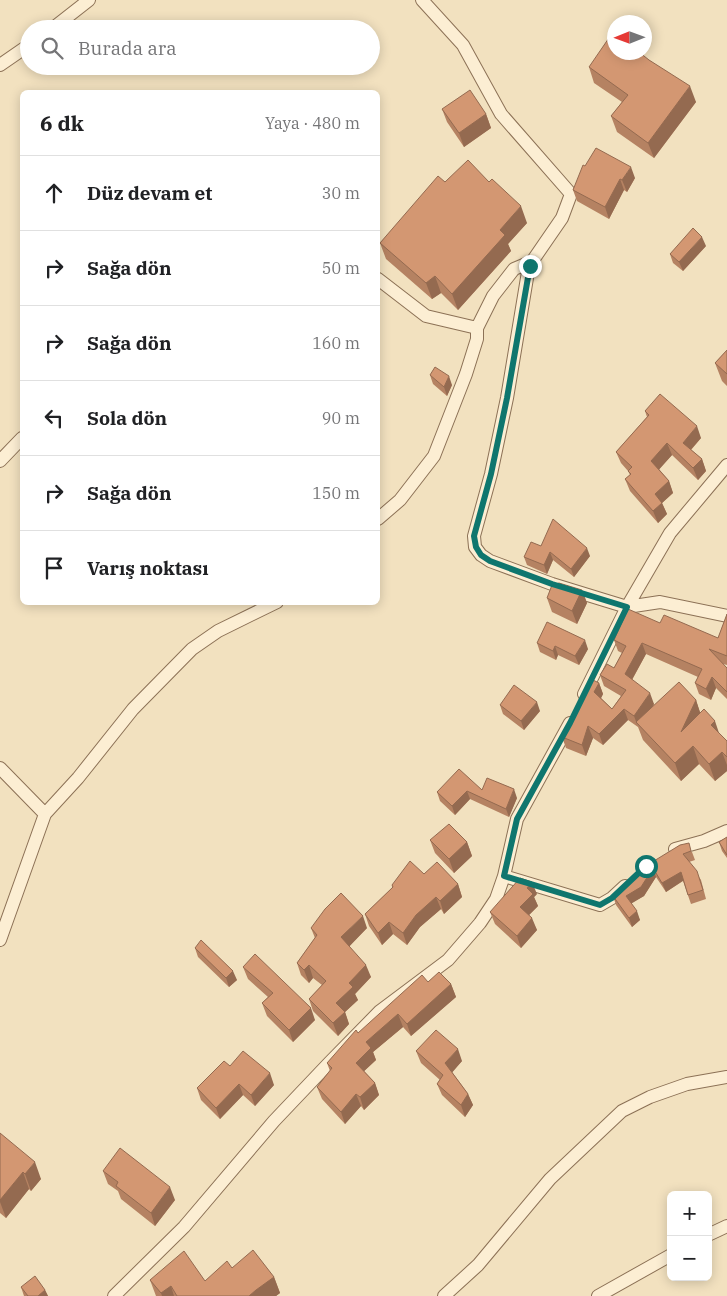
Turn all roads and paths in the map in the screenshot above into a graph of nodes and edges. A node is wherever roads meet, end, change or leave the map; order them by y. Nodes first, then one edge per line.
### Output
1 (89, 0) edge
2 (422, 0) edge
3 (63, 20) edge
4 (20, 51) edge
5 (0, 65) edge
6 (533, 261) junction
7 (380, 281) edge
8 (476, 328) junction
9 (20, 440) edge
10 (0, 461) edge
11 (727, 465) edge
12 (380, 517) edge
13 (271, 605) edge
14 (627, 607) junction
15 (727, 616) edge
16 (0, 768) edge
17 (45, 814) junction
18 (727, 831) edge
19 (663, 856) edge
20 (504, 876) junction
21 (632, 879) edge
22 (0, 940) edge
23 (727, 1077) edge
24 (727, 1226) edge
25 (712, 1233) edge
26 (667, 1257) edge
27 (114, 1296) edge
28 (444, 1296) edge
29 (598, 1296) edge

1 - 3 street
2 - 6 street
4 - 5 street
6 - 8 street
6 - 14 street
7 - 8 street
8 - 12 street
9 - 10 street
11 - 14 street
13 - 17 street
14 - 15 street
14 - 20 street
16 - 17 street
17 - 22 street
18 - 19 street
20 - 21 street
20 - 27 street
23 - 28 street
24 - 25 street
26 - 29 street

